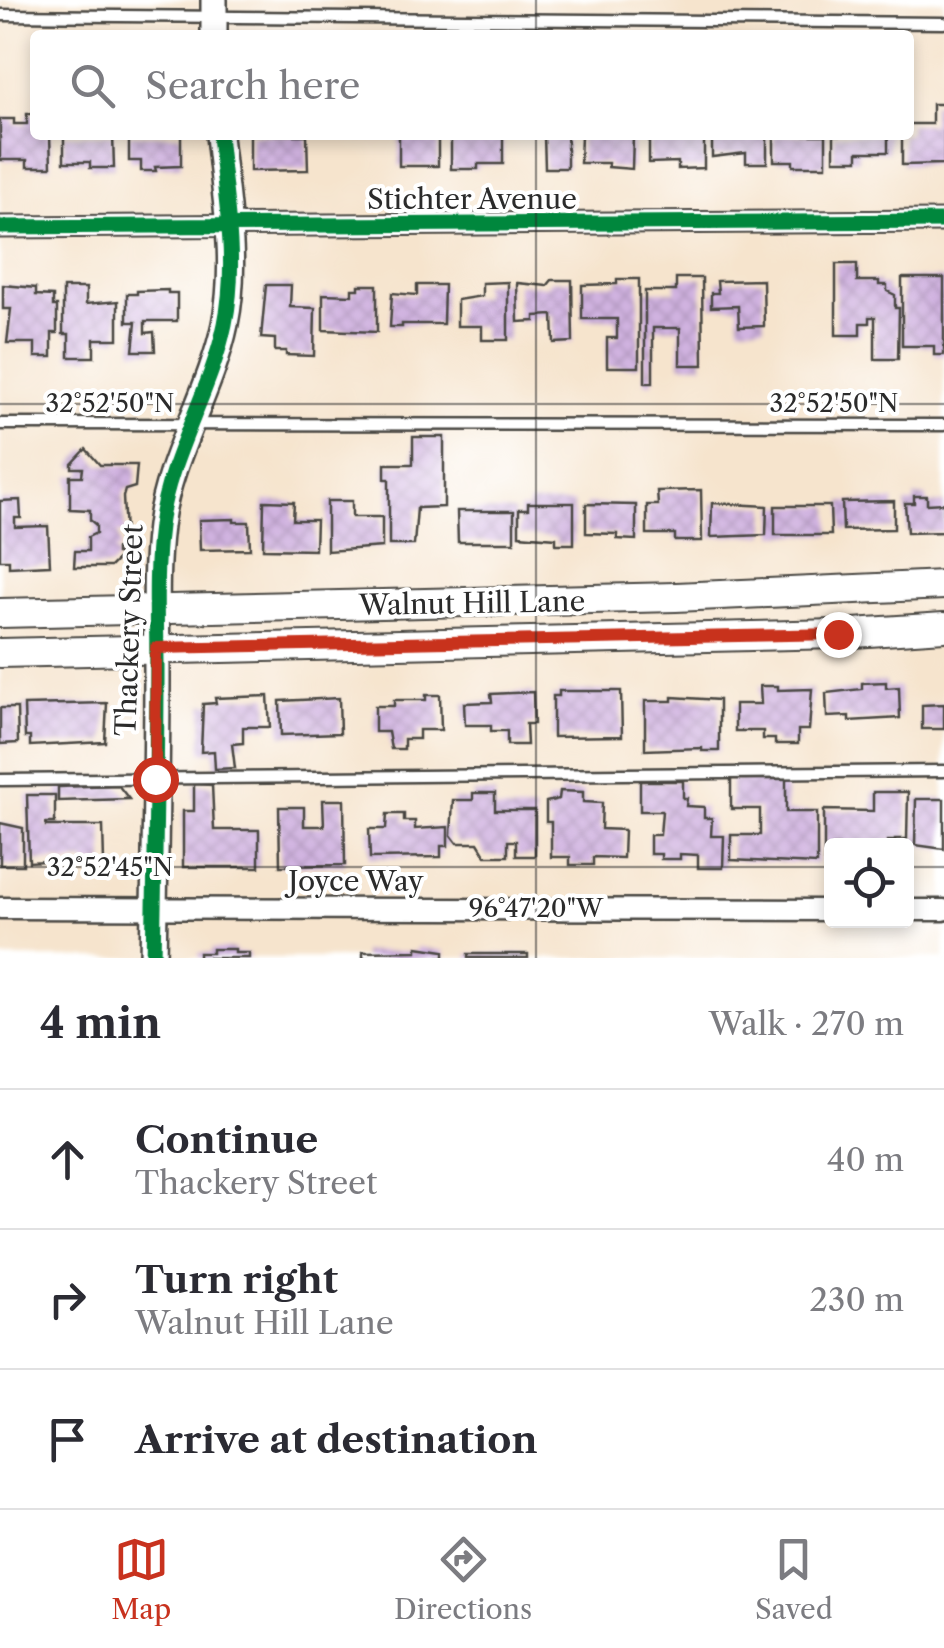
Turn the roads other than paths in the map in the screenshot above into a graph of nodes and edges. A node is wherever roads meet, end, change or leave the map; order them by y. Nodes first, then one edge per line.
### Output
1 (0, 15) edge
2 (214, 17) edge
3 (944, 23) edge
4 (220, 140) edge
5 (944, 222) edge
6 (230, 225) junction
7 (0, 227) edge
8 (0, 424) edge
9 (192, 425) junction
10 (944, 425) edge
11 (944, 586) edge
12 (155, 608) junction
13 (0, 613) edge
14 (944, 627) edge
15 (156, 648) junction
16 (0, 654) edge
17 (944, 771) edge
18 (155, 779) junction
19 (0, 780) edge
20 (0, 908) edge
21 (154, 908) junction
22 (824, 910) edge
23 (914, 910) edge
24 (944, 910) edge
25 (152, 958) edge

1 - 2 lane
2 - 3 lane
4 - 6 street, Thackery Street
5 - 6 street, Stichter Avenue
6 - 7 street, Stichter Avenue
6 - 9 street, Thackery Street
8 - 9 lane
9 - 10 lane
9 - 12 street, Thackery Street
11 - 12 main road, Walnut Hill Lane
12 - 13 main road, Walnut Hill Lane
12 - 15 street, Thackery Street
14 - 15 main road, Walnut Hill Lane
15 - 16 main road, Walnut Hill Lane
15 - 18 street, Thackery Street
17 - 18 lane
18 - 19 lane
18 - 21 street, Thackery Street
20 - 21 street, Joyce Way
21 - 22 street, Joyce Way
21 - 25 street, Thackery Street
23 - 24 street

